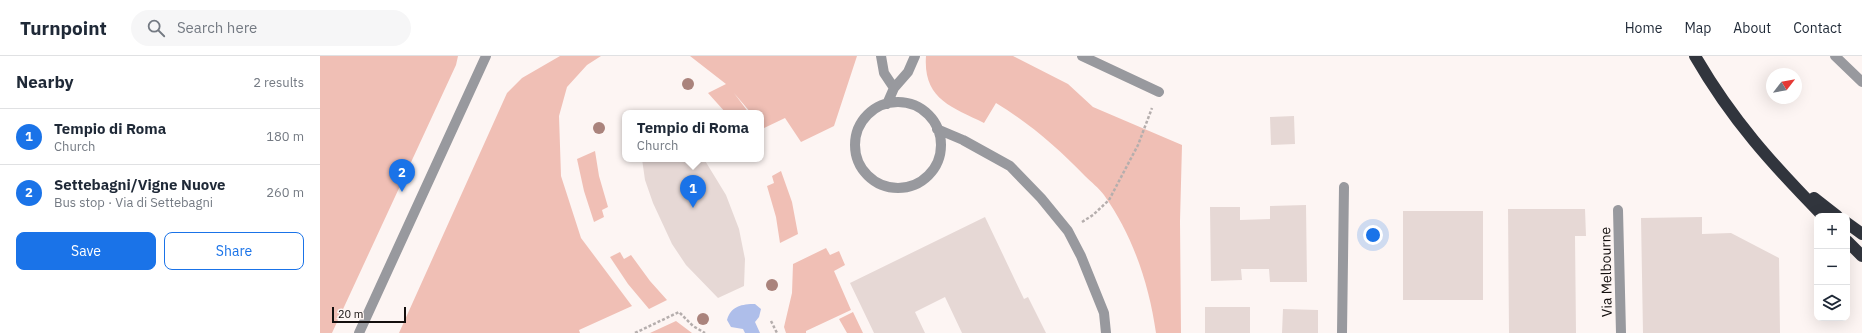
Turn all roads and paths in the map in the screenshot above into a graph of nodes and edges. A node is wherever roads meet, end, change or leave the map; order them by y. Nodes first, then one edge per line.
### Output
1 (486, 56) edge
2 (881, 56) edge
3 (915, 56) edge
4 (1082, 56) edge
5 (1695, 56) edge
6 (1835, 56) edge
7 (1862, 82) edge
8 (894, 88) junction
9 (1159, 92) joint
10 (887, 104) junction
11 (937, 129) junction
12 (1774, 166) junction
13 (1344, 187) dead end
14 (1618, 210) dead end
15 (1820, 213) edge
16 (1833, 213) edge
17 (1850, 225) edge
18 (1068, 231) junction
19 (1862, 234) edge
20 (1850, 244) edge
21 (1862, 256) edge
22 (772, 321) dead end
23 (359, 333) edge
24 (635, 333) edge
25 (705, 333) edge
26 (778, 333) edge
27 (1106, 333) edge
28 (1342, 333) edge
29 (1621, 333) edge

1 - 23 street
2 - 8 street
3 - 8 street
4 - 9 street
5 - 12 highway
6 - 7 street
8 - 10 street
9 - 18 path
10 - 11 street
10 - 11 street
11 - 18 street
12 - 15 highway
12 - 16 highway
13 - 28 street
14 - 29 street, Via Melbourne
17 - 19 highway
18 - 27 street
20 - 21 highway
22 - 26 path
24 - 25 path

